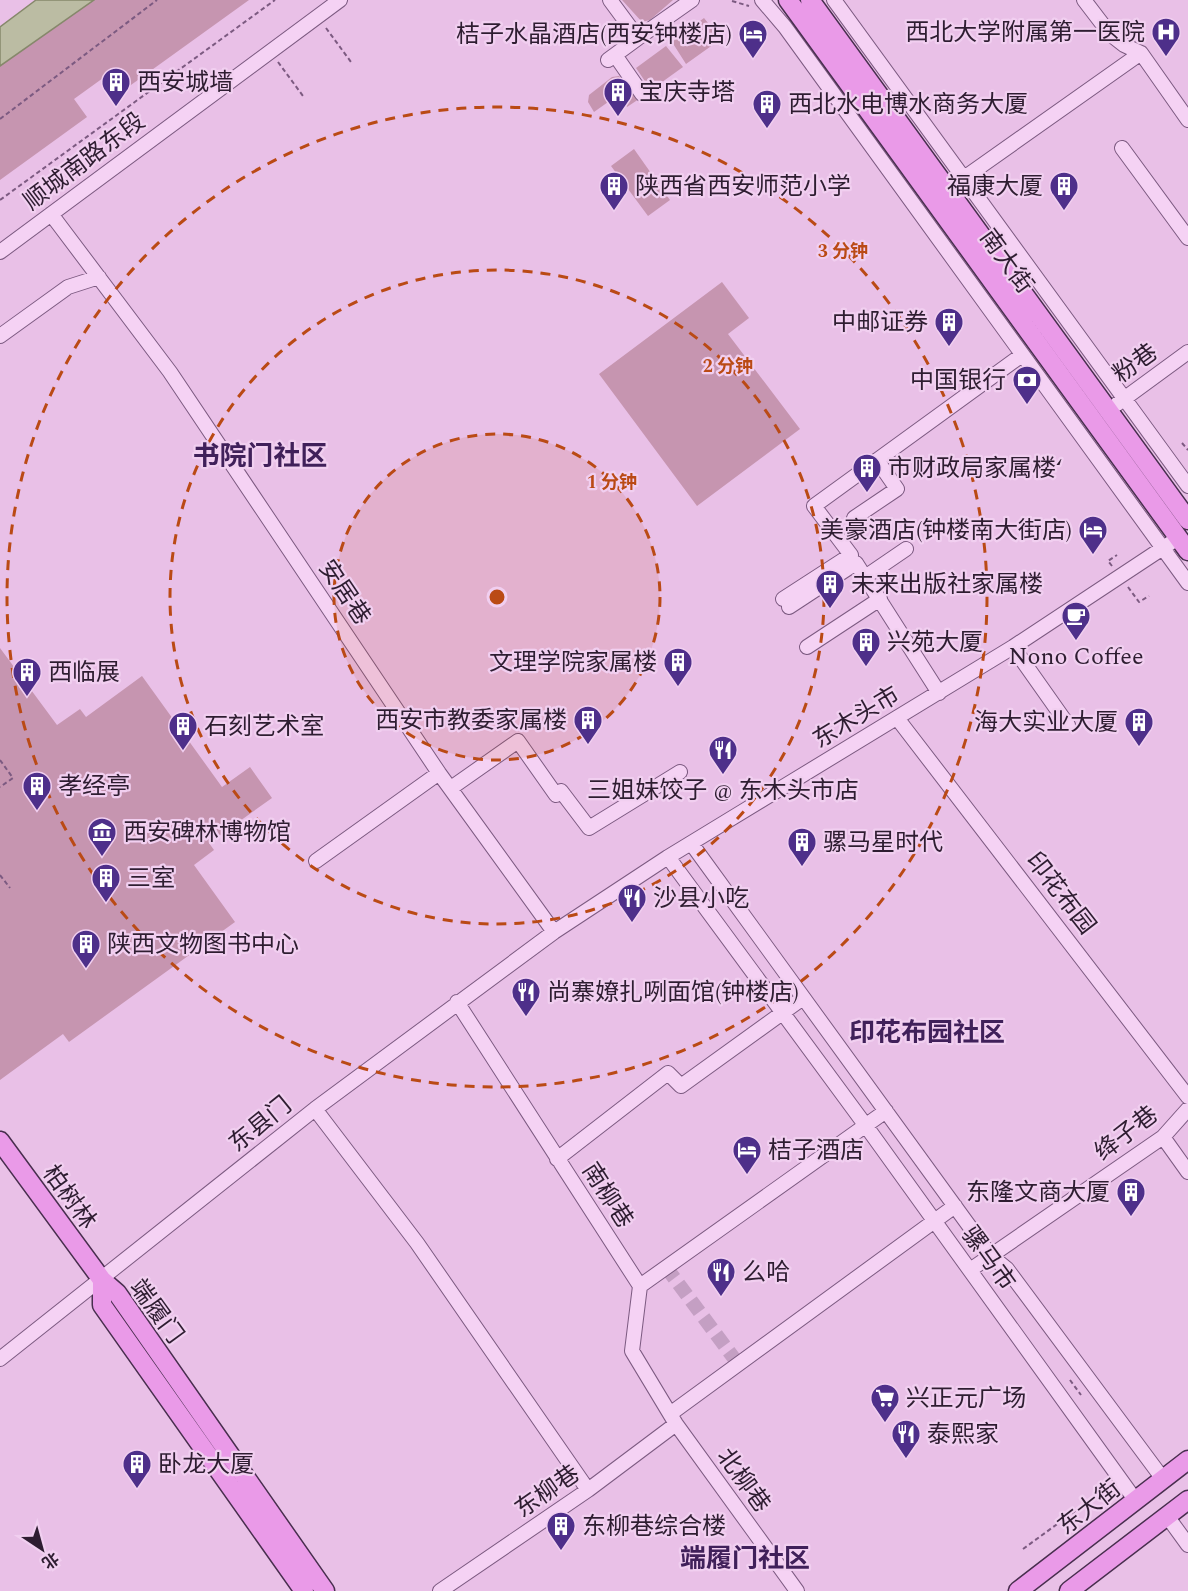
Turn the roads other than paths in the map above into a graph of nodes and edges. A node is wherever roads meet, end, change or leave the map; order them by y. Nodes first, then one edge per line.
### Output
1 (340, 0) edge
2 (610, 0) edge
3 (692, 0) edge
4 (788, 0) edge
5 (810, 0) edge
6 (834, 0) edge
7 (1084, 0) edge
8 (757, 3) edge
9 (638, 39) junction
10 (1141, 53) junction
11 (642, 94) dead end
12 (1188, 120) edge
13 (1122, 148) dead end
14 (964, 178) junction
15 (51, 214) junction
16 (1188, 238) edge
17 (0, 252) edge
18 (99, 277) junction
19 (0, 336) edge
20 (1188, 352) edge
21 (1022, 355) junction
22 (1125, 399) junction
23 (1110, 410) junction
24 (877, 460) junction
25 (1188, 486) edge
26 (854, 518) dead end
27 (1188, 520) edge
28 (1183, 544) edge
29 (906, 549) dead end
30 (1164, 550) junction
31 (865, 577) junction
32 (1188, 584) edge
33 (880, 599) junction
34 (807, 647) dead end
35 (1013, 647) junction
36 (939, 693) junction
37 (897, 718) junction
38 (1068, 725) dead end
39 (680, 772) dead end
40 (439, 773) junction
41 (451, 788) junction
42 (691, 843) junction
43 (668, 857) junction
44 (316, 861) dead end
45 (554, 932) junction
46 (804, 998) junction
47 (457, 1002) junction
48 (782, 1013) junction
49 (1188, 1097) edge
50 (315, 1109) junction
51 (1188, 1109) edge
52 (886, 1111) junction
53 (866, 1126) junction
54 (1163, 1137) junction
55 (0, 1141) edge
56 (557, 1159) junction
57 (1188, 1172) edge
58 (955, 1206) junction
59 (935, 1221) junction
60 (991, 1256) junction
61 (970, 1270) junction
62 (102, 1280) junction
63 (640, 1286) junction
64 (0, 1359) edge
65 (673, 1419) junction
66 (1188, 1460) edge
67 (1163, 1479) junction
68 (588, 1490) junction
69 (1188, 1500) edge
70 (1136, 1501) junction
71 (1167, 1516) junction
72 (1188, 1545) edge
73 (304, 1591) edge
74 (325, 1591) edge
75 (440, 1591) edge
76 (796, 1591) edge
77 (1018, 1591) edge
78 (1070, 1591) edge

1 - 15 street, 顺城南路东段
2 - 9 street
3 - 9 street
4 - 28 main road, 南大街
5 - 23 main road, 南大街
6 - 14 street
7 - 10 street
8 - 21 street
9 - 11 street
10 - 12 street
10 - 14 street
13 - 16 street
14 - 22 street
15 - 17 street, 顺城南路东段
15 - 18 street, 安居巷
18 - 19 street
18 - 40 street, 安居巷
20 - 22 street, 粉巷
21 - 24 street
21 - 30 street
22 - 23 street, 粉巷
22 - 25 street
23 - 27 main road, 南大街
24 - 26 street
24 - 31 street
28 - 30 street, 东木头市
29 - 31 street
30 - 32 street
30 - 35 street, 东木头市
31 - 33 street
33 - 34 street
33 - 36 street
35 - 36 street, 东木头市
35 - 38 street
36 - 37 street, 东木头市
37 - 42 street, 东木头市
37 - 49 street, 印花布园
39 - 41 street
40 - 41 street, 安居巷
40 - 44 street
41 - 45 street, 安居巷
42 - 43 street, 东木头市
42 - 46 street, 骡马市
43 - 45 street, 东木头市
43 - 48 street, 骡马市
45 - 47 street, 东县门
46 - 48 street
46 - 52 street, 骡马市
47 - 50 street, 东县门
47 - 56 street, 南柳巷
48 - 53 street, 骡马市
48 - 56 street
50 - 62 street, 东县门
50 - 68 street
51 - 54 street, 绛子巷
52 - 53 street
52 - 58 street, 骡马市
53 - 59 street, 骡马市
53 - 63 street
54 - 57 street
54 - 60 street, 绛子巷
55 - 62 main road, 柏树林
56 - 63 street, 南柳巷
58 - 59 street, 东柳巷
58 - 60 street, 骡马市
59 - 61 street, 骡马市
59 - 65 street, 东柳巷
60 - 61 street, 绛子巷
60 - 67 street, 骡马市
61 - 70 street, 骡马市
62 - 64 street, 东县门
62 - 73 main road, 端履门
62 - 74 main road, 端履门
63 - 65 street
65 - 68 street, 东柳巷
65 - 76 street, 北柳巷
66 - 67 main road, 东大街
67 - 70 main road, 东大街
68 - 75 street, 东柳巷
69 - 71 main road
70 - 77 main road, 东大街
71 - 72 street
71 - 78 main road

